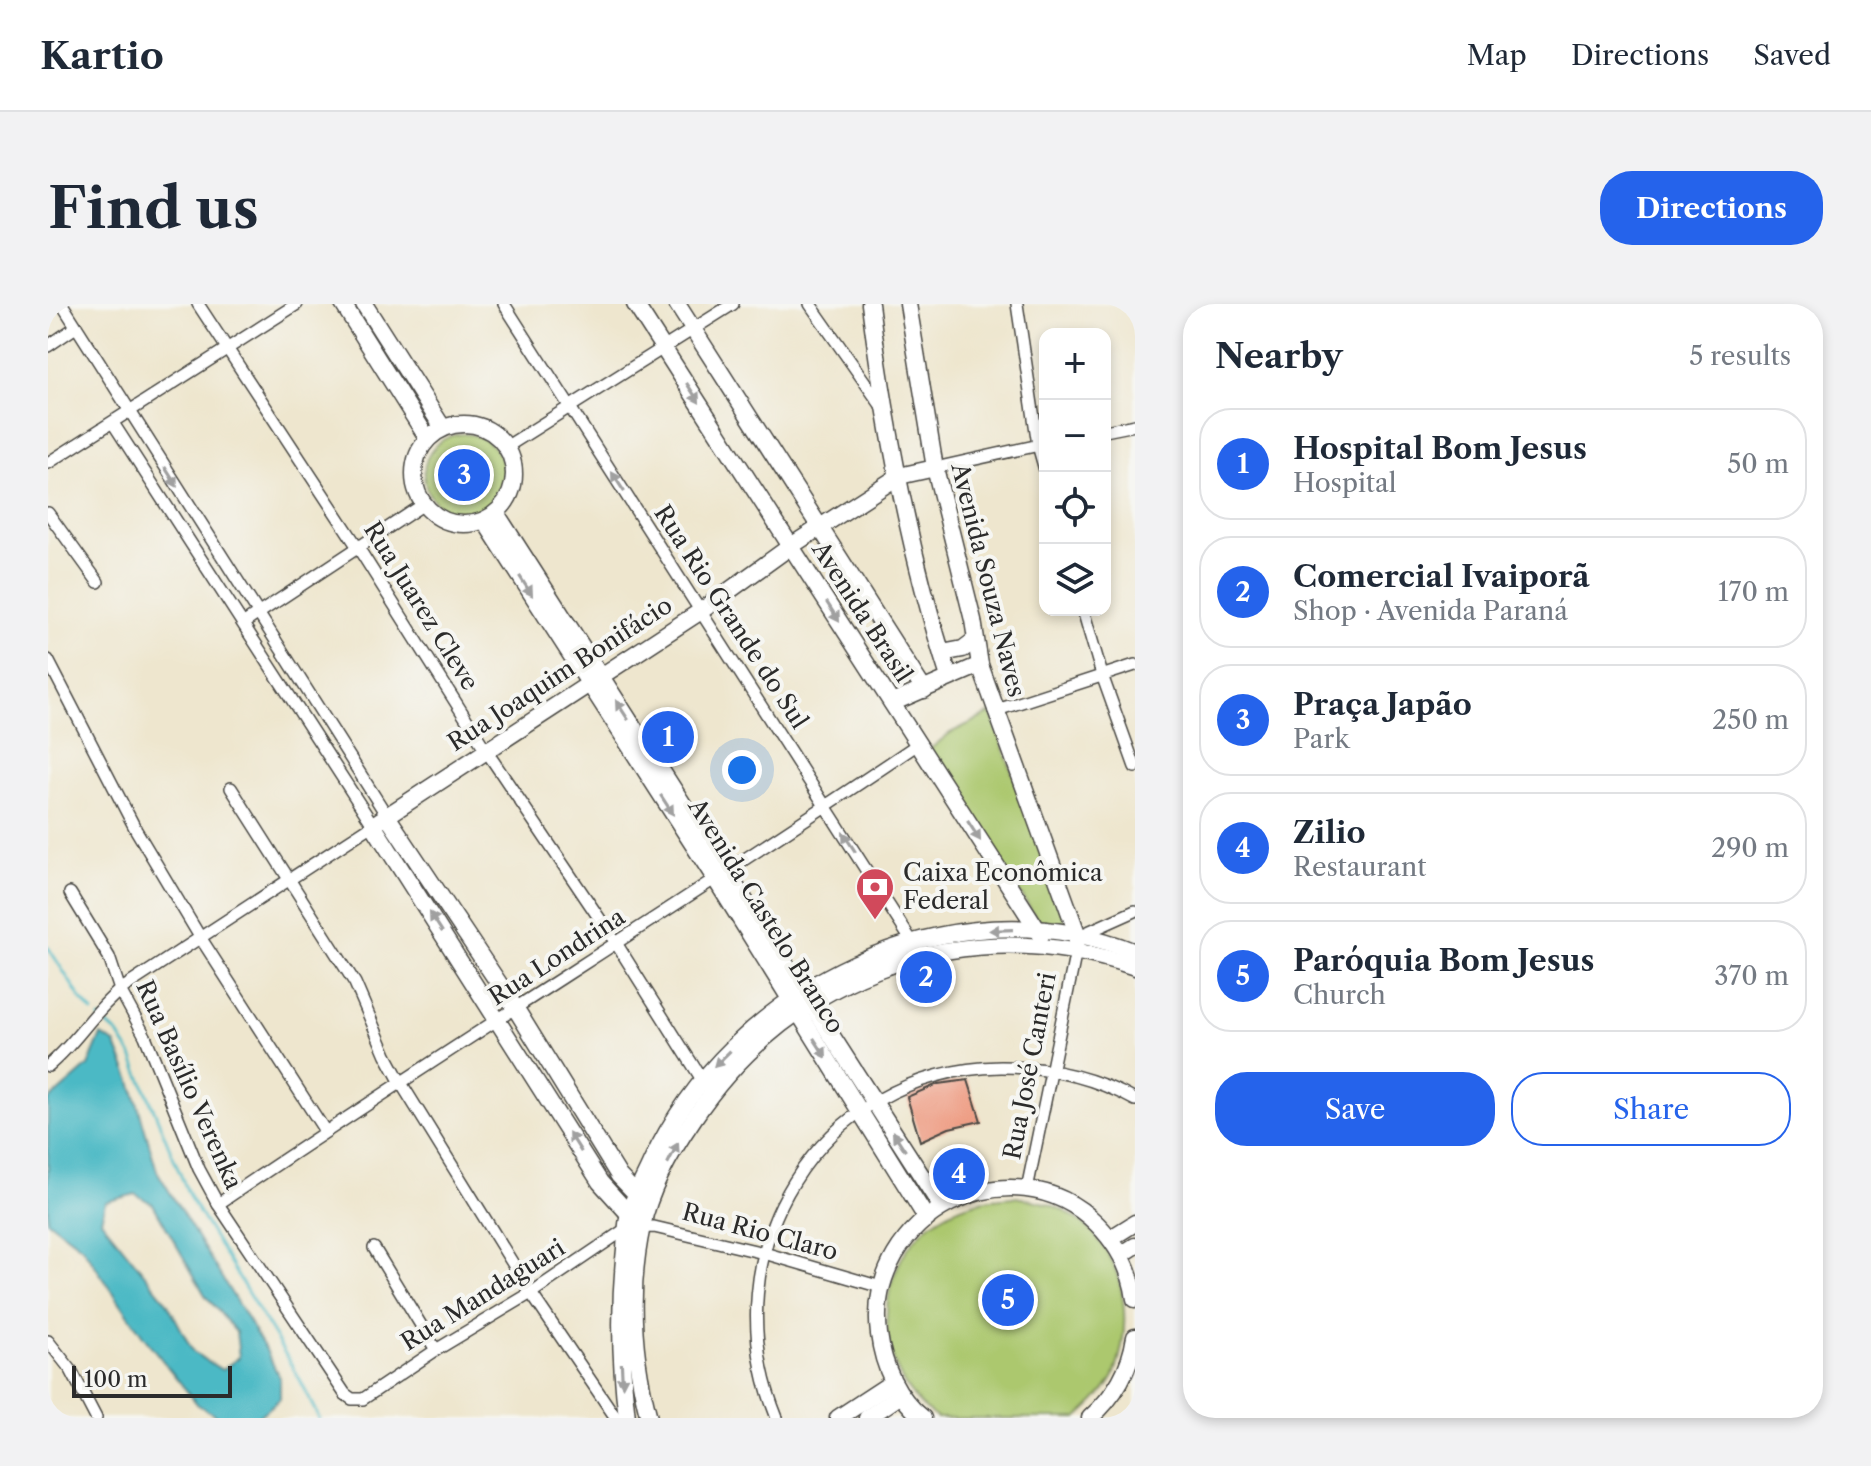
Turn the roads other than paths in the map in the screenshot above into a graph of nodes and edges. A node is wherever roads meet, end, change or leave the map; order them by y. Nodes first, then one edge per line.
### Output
1 (62, 304) edge
2 (198, 304) edge
3 (297, 304) edge
4 (343, 304) edge
5 (364, 304) edge
6 (504, 304) edge
7 (635, 304) edge
8 (677, 304) edge
9 (733, 304) edge
10 (810, 304) edge
11 (870, 304) edge
12 (908, 304) edge
13 (1017, 304) edge
14 (76, 327) junction
15 (692, 328) junction
16 (48, 346) edge
17 (663, 347) junction
18 (227, 350) junction
19 (569, 406) junction
20 (883, 409) junction
21 (130, 411) junction
22 (113, 423) junction
23 (1135, 425) edge
24 (1039, 427) edge
25 (443, 428) junction
26 (1111, 430) edge
27 (428, 439) junction
28 (1039, 445) edge
29 (506, 447) junction
30 (48, 463) edge
31 (935, 468) junction
32 (899, 476) junction
33 (424, 504) junction
34 (48, 513) edge
35 (490, 517) junction
36 (821, 526) junction
37 (791, 546) junction
38 (359, 549) junction
39 (98, 582) dead end
40 (701, 611) junction
41 (258, 615) junction
42 (1085, 616) edge
43 (244, 623) junction
44 (975, 640) junction
45 (942, 653) junction
46 (48, 660) edge
47 (980, 665) junction
48 (1135, 665) edge
49 (1102, 675) junction
50 (949, 677) junction
51 (594, 680) junction
52 (924, 690) junction
53 (892, 703) junction
54 (994, 711) junction
55 (918, 744) junction
56 (487, 752) junction
57 (1135, 767) edge
58 (231, 788) dead end
59 (827, 807) junction
60 (380, 821) junction
61 (721, 876) junction
62 (288, 881) junction
63 (70, 893) dead end
64 (1135, 911) edge
65 (1036, 928) junction
66 (200, 937) junction
67 (616, 943) junction
68 (1077, 944) junction
69 (1047, 946) junction
70 (916, 948) junction
71 (1135, 952) edge
72 (1135, 967) edge
73 (120, 990) junction
74 (800, 1002) junction
75 (516, 1009) junction
76 (499, 1021) junction
77 (48, 1066) edge
78 (1051, 1070) junction
79 (401, 1083) junction
80 (706, 1086) junction
81 (1135, 1100) edge
82 (867, 1106) junction
83 (325, 1131) junction
84 (1027, 1189) junction
85 (218, 1204) junction
86 (941, 1206) junction
87 (638, 1214) junction
88 (927, 1219) junction
89 (1135, 1223) edge
90 (1111, 1238) junction
91 (374, 1248) dead end
92 (1128, 1250) edge
93 (764, 1253) junction
94 (881, 1287) junction
95 (531, 1293) junction
96 (1135, 1299) edge
97 (48, 1341) edge
98 (1134, 1349) edge
99 (436, 1350) junction
100 (897, 1388) junction
101 (363, 1399) joint
102 (96, 1418) edge
103 (616, 1418) edge
104 (627, 1418) edge
105 (649, 1418) edge
106 (777, 1418) edge
107 (838, 1418) edge
108 (867, 1418) edge
109 (923, 1418) edge
110 (1090, 1418) edge

1 - 14 street
2 - 18 street, Rua Juarez Cleve
3 - 18 street
4 - 27 street
5 - 25 street
6 - 19 street, Rua Rio Grande do Sul
7 - 17 street, Avenida Brasil
8 - 15 street, Avenida Brasil
9 - 15 street
10 - 20 street
11 - 20 street
12 - 31 street, Avenida Souza Naves
13 - 24 street
14 - 16 street
14 - 21 street
15 - 17 street
15 - 36 street, Avenida Brasil
17 - 19 street
17 -> 37 street, Avenida Brasil
18 - 21 street
18 - 38 street, Rua Juarez Cleve
19 - 29 street
40 -> 19 street, Rua Rio Grande do Sul
20 - 32 street
21 - 22 street
21 -> 41 street
22 - 30 street
22 - 43 street
23 - 26 street
25 - 27 street
25 - 29 street
27 - 33 street
28 - 31 street, Rua Joaquim Bonifácio
29 - 35 street
31 - 32 street, Rua Joaquim Bonifácio
31 - 44 street, Avenida Souza Naves
32 - 36 street, Rua Joaquim Bonifácio
32 - 45 street
33 - 35 street
33 - 38 street
34 - 39 street
35 - 51 street, Avenida Castelo Branco
36 - 37 street, Rua Joaquim Bonifácio
36 - 52 street, Avenida Brasil
37 - 40 street, Rua Joaquim Bonifácio
37 -> 53 street, Avenida Brasil
38 - 41 street
38 - 56 street, Rua Juarez Cleve
40 - 51 street, Rua Joaquim Bonifácio
40 - 59 street, Rua Rio Grande do Sul
41 - 43 street
41 - 60 street
42 - 49 street
43 - 60 street
44 - 45 street
44 - 47 street, Avenida Souza Naves
45 - 50 street
46 - 66 street
47 - 50 street
47 - 54 street, Avenida Souza Naves
48 - 49 street
49 - 54 street
49 - 57 street
50 - 52 street
51 - 56 street, Rua Joaquim Bonifácio
51 - 61 street, Avenida Castelo Branco
52 - 53 street
53 - 55 street, Avenida Brasil
54 - 68 street, Avenida Souza Naves
55 - 59 street, Rua Londrina
55 -> 65 street, Avenida Brasil
56 - 60 street, Rua Joaquim Bonifácio
56 - 67 street, Rua Juarez Cleve
58 - 62 street
59 - 61 street, Rua Londrina
70 -> 59 street, Rua Rio Grande do Sul
60 - 62 street, Rua Joaquim Bonifácio
60 - 75 street
76 -> 60 street
61 - 67 street, Rua Londrina
61 - 74 street, Avenida Castelo Branco
62 - 66 street, Rua Joaquim Bonifácio
62 - 79 street
63 - 73 street, Rua Basílio Verenka
64 - 68 street
65 - 68 street
65 - 69 street, Avenida Brasil
65 -> 70 street
66 - 73 street, Rua Joaquim Bonifácio
66 - 83 street
67 - 75 street, Rua Londrina
67 - 80 street, Rua Juarez Cleve
68 - 69 street
68 - 71 street
68 - 72 street
68 - 78 street, Rua José Canteri
69 - 70 street
70 - 74 street
73 - 77 street, Rua Joaquim Bonifácio
73 - 85 street, Rua Basílio Verenka
74 - 80 street
74 - 82 street, Avenida Castelo Branco
75 - 76 street, Rua Londrina
75 - 87 street
76 - 79 street, Rua Londrina
87 -> 76 street
78 - 81 street
78 - 82 street
78 - 84 street, Rua José Canteri
79 - 83 street, Rua Londrina
79 - 95 street
80 - 87 street
86 -> 82 street, Avenida Castelo Branco
82 - 88 street, Avenida Castelo Branco
82 - 93 street
83 - 85 street, Rua Londrina
84 - 86 street
84 - 90 street
85 - 101 street, Rua Basílio Verenka
86 - 88 street
87 - 93 street, Rua Rio Claro
87 - 95 street, Rua Mandaguari
87 -> 104 street
87 - 105 street
88 - 94 street
89 - 90 street
90 - 92 street
91 - 99 street
92 - 96 street
93 - 94 street, Rua Rio Claro
93 - 106 street
94 - 100 street
95 - 99 street, Rua Mandaguari
95 - 103 street
97 - 102 street
98 - 110 street
99 - 101 street, Rua Mandaguari
100 - 107 street
100 - 108 street
100 - 109 street

